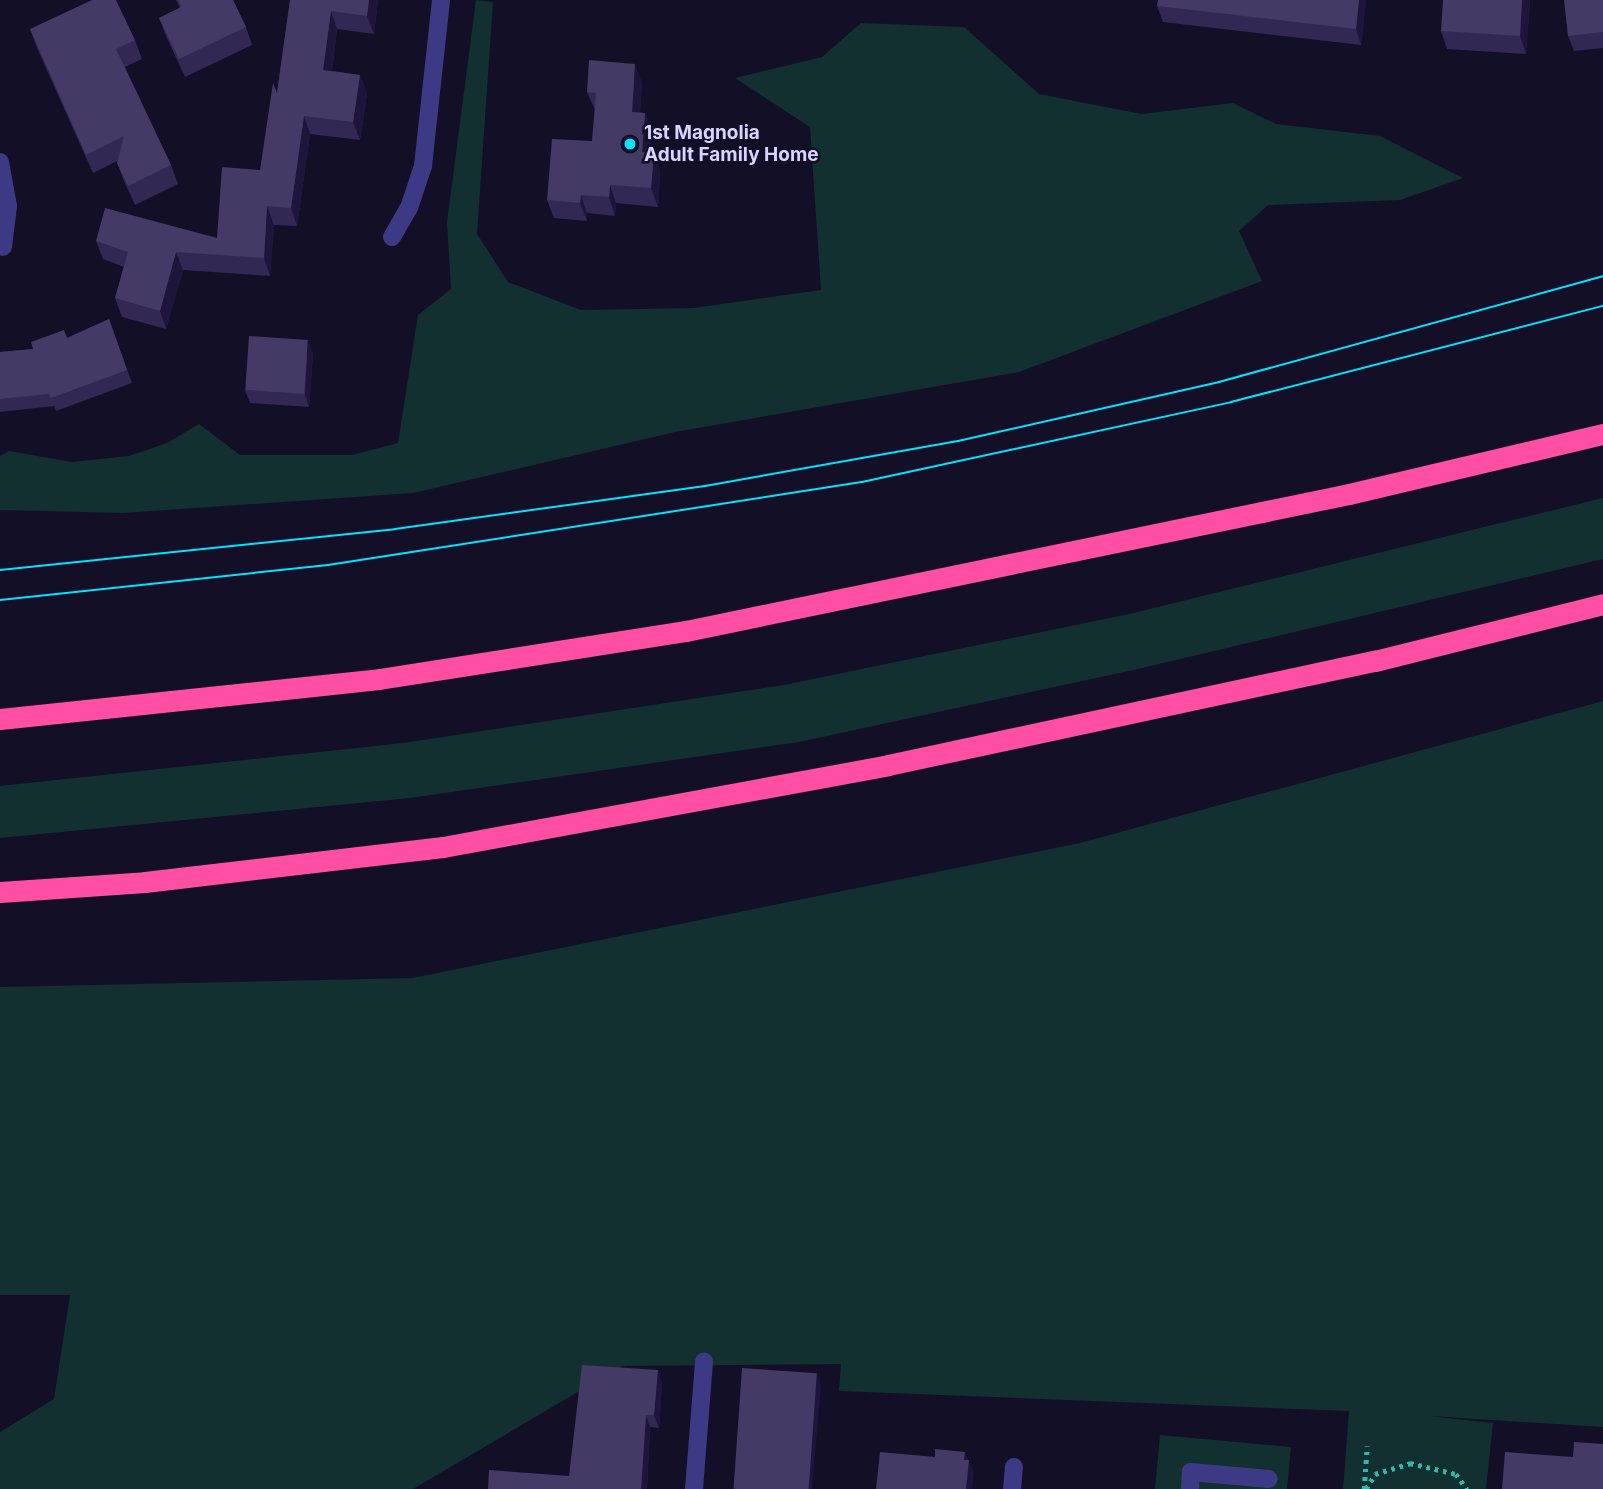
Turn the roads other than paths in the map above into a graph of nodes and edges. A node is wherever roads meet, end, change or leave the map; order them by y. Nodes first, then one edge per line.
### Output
1 (441, 0) edge
2 (0, 162) edge
3 (391, 237) dead end
4 (3, 247) dead end
5 (1603, 435) edge
6 (1603, 604) edge
7 (0, 719) edge
8 (0, 892) edge
9 (704, 1361) dead end
10 (1014, 1467) dead end
11 (1269, 1479) dead end
12 (694, 1489) edge
13 (1012, 1489) edge
14 (1190, 1489) edge

1 - 3 street
2 - 4 street
5 - 7 highway
6 - 8 highway
9 - 12 street
10 - 13 street
11 - 14 street

